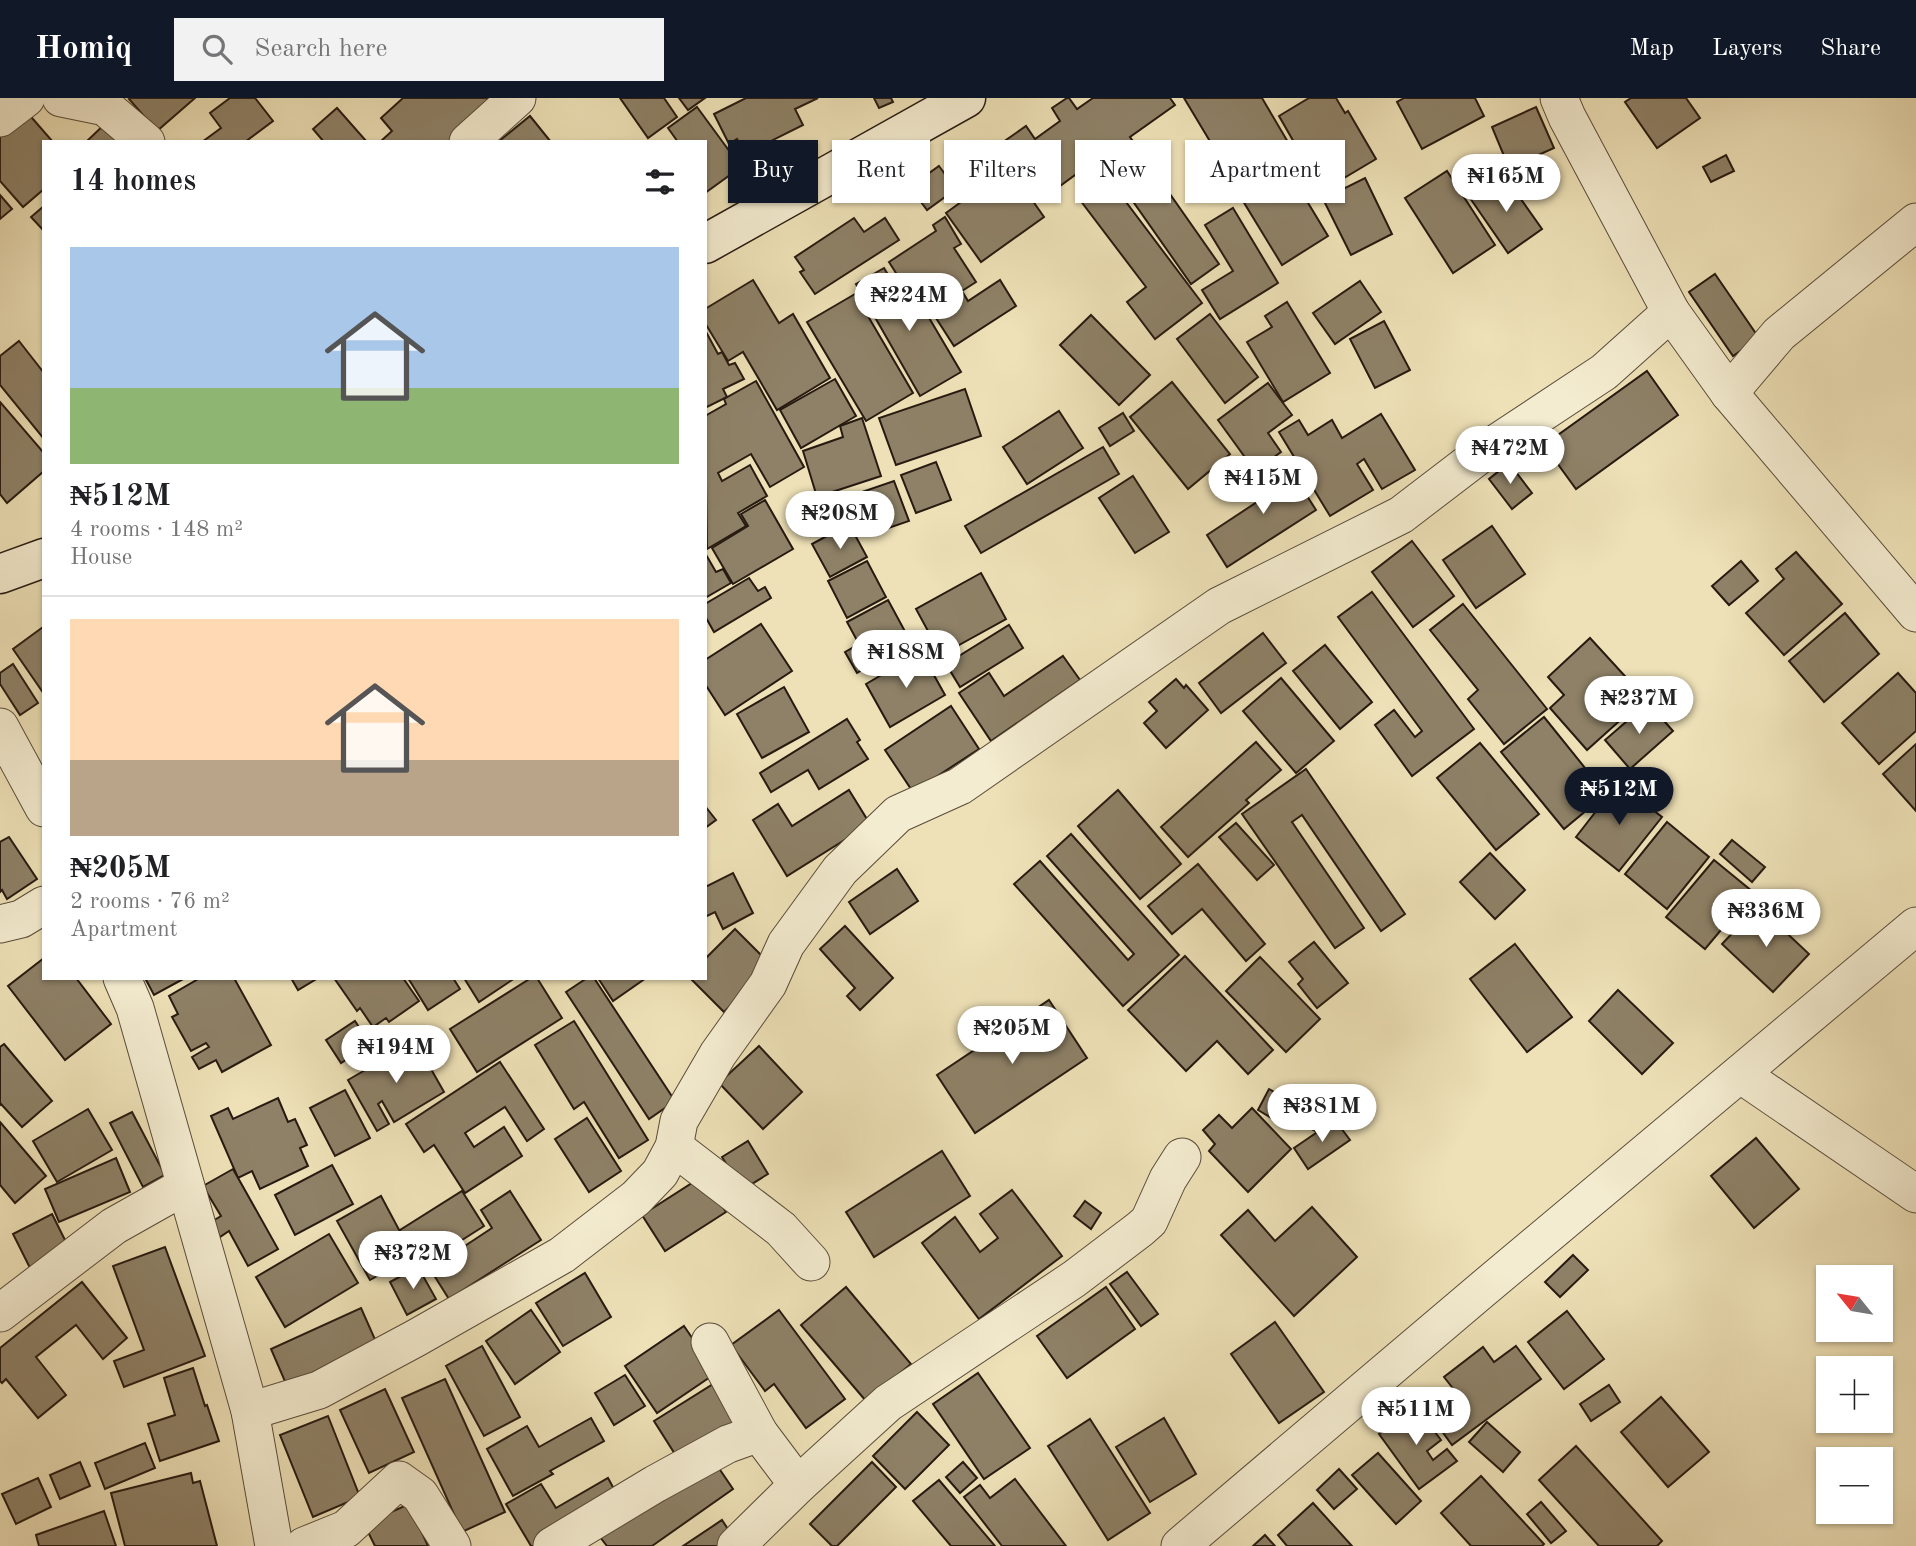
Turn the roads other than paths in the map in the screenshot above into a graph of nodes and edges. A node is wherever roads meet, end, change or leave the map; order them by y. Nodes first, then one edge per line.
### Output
1 (26, 98) edge
2 (61, 98) edge
3 (517, 98) edge
4 (966, 98) edge
5 (1559, 98) edge
6 (0, 118) edge
7 (144, 140) edge
8 (470, 140) edge
9 (1916, 222) edge
10 (707, 243) edge
11 (1671, 312) junction
12 (1729, 393) junction
13 (42, 559) edge
14 (0, 574) edge
15 (1916, 614) edge
16 (0, 727) edge
17 (42, 804) edge
18 (42, 906) edge
19 (0, 924) edge
20 (1916, 926) edge
21 (123, 980) edge
22 (1740, 1074) junction
23 (674, 1147) junction
24 (1182, 1157) dead end
25 (185, 1186) junction
26 (1916, 1194) edge
27 (811, 1262) dead end
28 (0, 1313) edge
29 (710, 1342) dead end
30 (250, 1411) junction
31 (758, 1433) junction
32 (798, 1485) junction
33 (274, 1546) edge
34 (304, 1546) edge
35 (452, 1546) edge
36 (552, 1546) edge
37 (736, 1546) edge
38 (1181, 1546) edge

1 - 6 street
2 - 7 street
3 - 8 street
4 - 10 main road
5 - 11 street
9 - 12 street
11 - 12 street
11 - 23 street
12 - 15 street
13 - 14 main road
16 - 17 street
18 - 19 street
20 - 22 street
21 - 25 street
22 - 26 street
22 - 38 street
23 - 27 street
23 - 30 street
24 - 32 street
25 - 28 street
25 - 30 street
29 - 31 street
30 - 33 street
31 - 32 street
31 - 36 street
32 - 37 street
34 - 35 street

